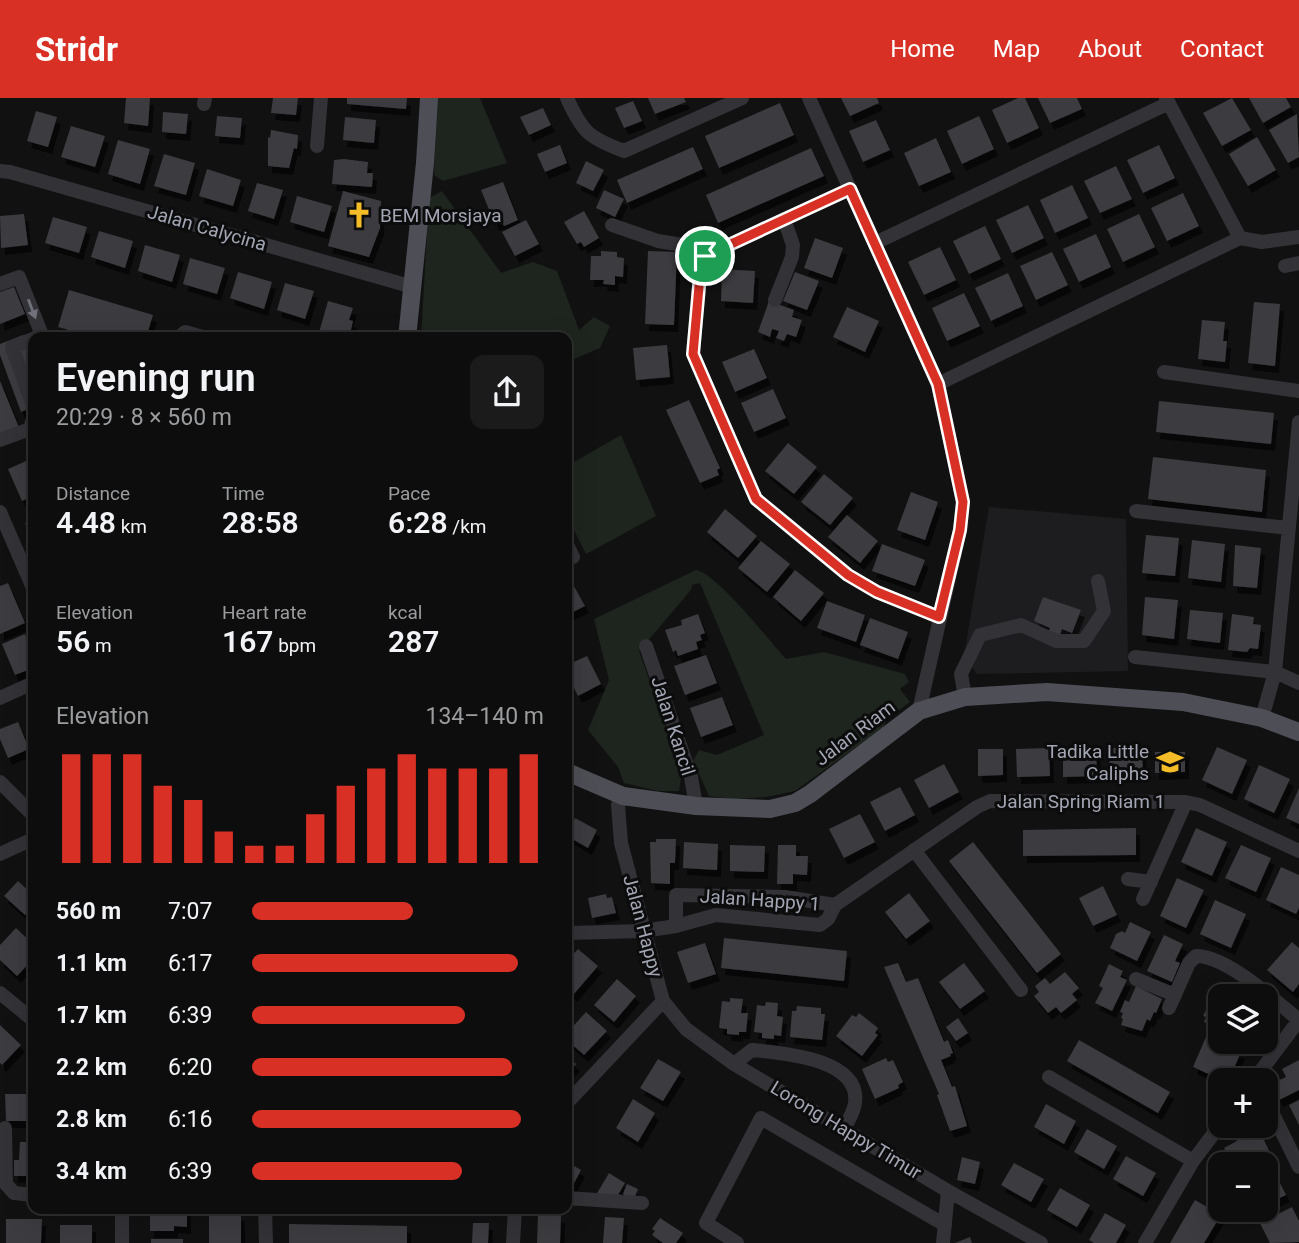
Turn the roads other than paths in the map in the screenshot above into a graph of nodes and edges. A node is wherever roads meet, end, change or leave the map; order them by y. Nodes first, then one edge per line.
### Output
1 (321, 98) edge
2 (429, 98) edge
3 (567, 98) edge
4 (742, 98) edge
5 (809, 98) edge
6 (1168, 100) edge
7 (317, 146) dead end
8 (0, 171) edge
9 (850, 189) junction
10 (784, 219) junction
11 (612, 225) dead end
12 (1299, 237) edge
13 (1240, 238) junction
14 (875, 243) junction
15 (705, 256) junction
16 (0, 284) edge
17 (413, 287) junction
18 (775, 300) dead end
19 (41, 332) edge
20 (408, 332) edge
21 (28, 340) edge
22 (1164, 372) dead end
23 (938, 384) junction
24 (28, 391) edge
25 (1299, 391) edge
26 (1299, 422) edge
27 (28, 430) edge
28 (0, 440) edge
29 (1136, 511) dead end
30 (0, 512) edge
31 (1288, 528) junction
32 (28, 576) edge
33 (1098, 581) dead end
34 (939, 617) junction
35 (646, 646) dead end
36 (1135, 656) dead end
37 (1275, 672) junction
38 (1299, 683) edge
39 (28, 685) edge
40 (0, 698) edge
41 (965, 698) junction
42 (919, 711) junction
43 (1262, 718) junction
44 (1299, 732) edge
45 (572, 774) edge
46 (0, 782) edge
47 (623, 796) junction
48 (1186, 802) junction
49 (696, 806) junction
50 (28, 810) edge
51 (28, 841) edge
52 (914, 850) junction
53 (1299, 851) edge
54 (0, 855) edge
55 (1128, 879) dead end
56 (1151, 882) junction
57 (1143, 899) dead end
58 (838, 903) junction
59 (676, 926) junction
60 (643, 931) junction
61 (572, 933) edge
62 (1136, 979) dead end
63 (1021, 990) dead end
64 (0, 993) edge
65 (663, 1001) junction
66 (28, 1016) edge
67 (1299, 1020) edge
68 (734, 1064) junction
69 (1263, 1068) edge
70 (1049, 1077) dead end
71 (572, 1098) edge
72 (1278, 1124) edge
73 (5, 1128) dead end
74 (844, 1129) junction
75 (1210, 1138) edge
76 (1193, 1161) junction
77 (1299, 1167) edge
78 (948, 1191) junction
79 (28, 1194) edge
80 (572, 1198) edge
81 (642, 1203) dead end
82 (122, 1214) edge
83 (265, 1214) edge
84 (515, 1214) edge
85 (945, 1225) junction
86 (122, 1243) edge
87 (266, 1243) edge
88 (513, 1243) edge
89 (737, 1243) edge
90 (943, 1243) edge
91 (1041, 1243) edge
92 (1145, 1243) edge

1 - 7 street
2 - 17 main road
3 - 4 street
5 - 9 street
6 - 13 street
6 - 14 street
8 - 17 street, Jalan Calycina
9 - 10 street
9 - 14 street
10 - 15 street
10 - 18 street
11 - 15 street
12 - 13 street
13 - 23 street
14 - 23 street
15 - 34 street
16 -> 19 street
17 - 20 main road
21 - 24 street
22 - 25 street
23 - 34 street
26 - 31 street
27 - 28 street
29 - 31 street
30 - 32 street
31 - 37 street
33 - 41 street
34 - 42 street
35 - 49 street, Jalan Kancil
36 - 37 street
37 - 38 street
37 - 43 street
39 - 40 street
41 - 42 main road, Jalan Riam
41 - 43 main road, Jalan Riam
42 - 49 main road, Jalan Riam
43 - 44 main road, Jalan Riam
45 - 47 main road, Jalan Riam
46 - 50 street
47 - 49 main road, Jalan Riam
47 - 60 street, Jalan Happy
48 - 52 street, Jalan Spring Riam 1
48 - 53 street, Jalan Spring Riam 1
48 - 56 street
51 - 54 street
52 - 58 street, Jalan Spring Riam 1
52 - 63 street
55 - 56 street
56 - 57 street
58 - 59 street, Jalan Happy 1
58 - 59 street, Jalan Happy 1
59 - 60 street, Jalan Happy 1
60 - 61 street, Jalan Happy 1
60 - 65 street, Jalan Happy
62 - 67 street
64 - 66 street
65 - 68 street, Lorong Happy Timur
65 - 71 street, Jalan Happy
67 - 69 street
68 - 74 street, Lorong Happy Timur
68 - 74 street
70 - 76 street
72 - 77 street
73 - 79 street
74 - 78 street, Lorong Happy Timur
75 - 76 street
76 - 92 street
78 - 85 street
78 - 91 street, Lorong Happy Timur
80 - 81 street
82 - 86 street
83 - 87 street
84 - 88 street
85 - 89 street
85 - 90 street

